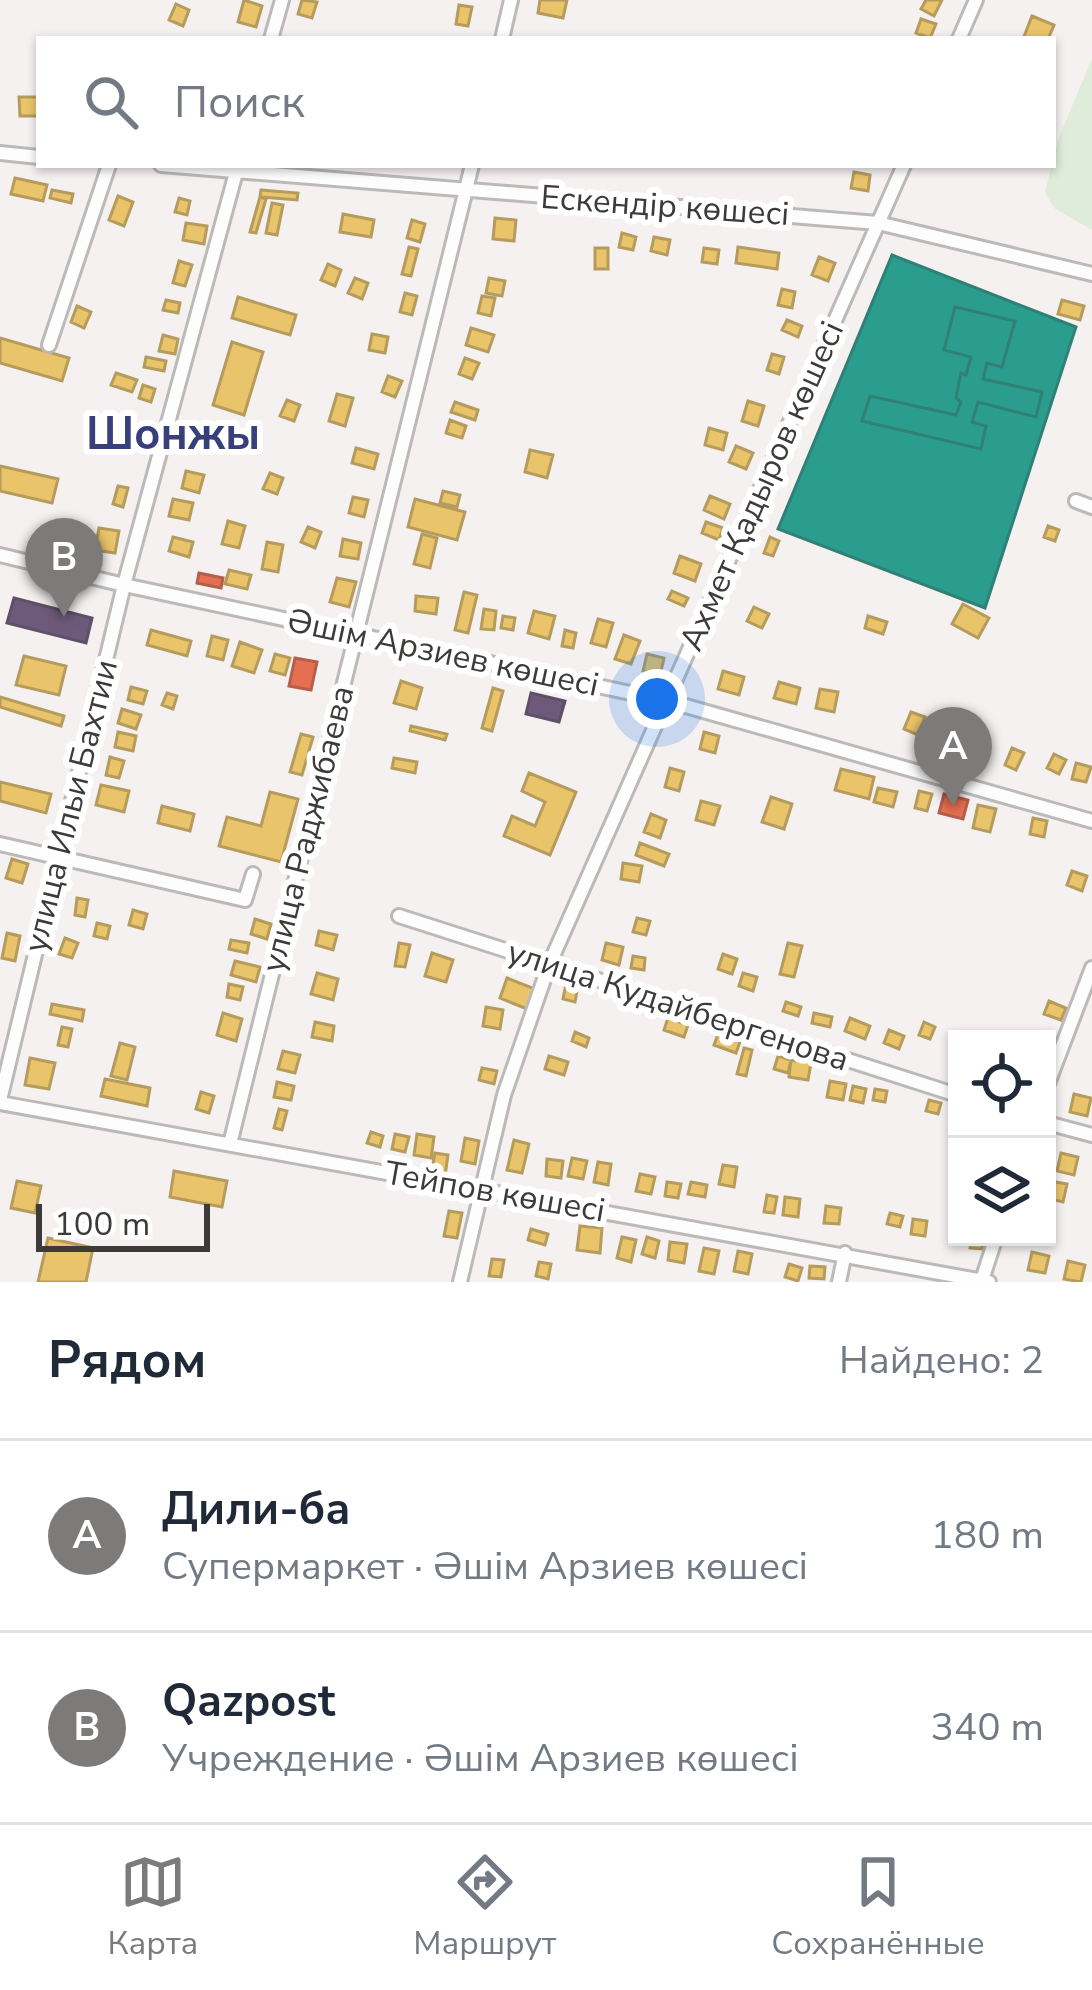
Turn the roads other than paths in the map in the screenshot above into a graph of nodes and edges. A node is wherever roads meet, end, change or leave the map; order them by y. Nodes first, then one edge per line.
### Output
1 (266, 0) edge
2 (512, 0) edge
3 (976, 0) edge
4 (281, 2) edge
5 (273, 36) edge
6 (503, 36) edge
7 (960, 36) edge
8 (0, 153) edge
9 (36, 157) edge
10 (108, 168) edge
11 (237, 168) edge
12 (247, 168) edge
13 (471, 168) edge
14 (903, 168) edge
15 (466, 190) junction
16 (878, 223) junction
17 (1092, 274) edge
18 (49, 345) dead end
19 (1076, 501) dead end
20 (1092, 507) edge
21 (0, 555) edge
22 (124, 585) junction
23 (357, 635) junction
24 (668, 701) junction
25 (1092, 821) edge
26 (0, 844) edge
27 (58, 857) junction
28 (253, 874) dead end
29 (399, 916) dead end
30 (549, 965) junction
31 (1092, 968) edge
32 (1056, 1062) edge
33 (948, 1091) edge
34 (0, 1101) edge
35 (1056, 1125) edge
36 (1092, 1135) edge
37 (230, 1144) junction
38 (479, 1190) junction
39 (994, 1246) edge
40 (845, 1253) junction
41 (986, 1281) edge
42 (460, 1282) edge
43 (838, 1282) edge

1 - 4 street
2 - 6 street
3 - 7 street
4 - 5 street
8 - 9 street
10 - 18 street
11 - 22 street, улица Ильи Бахтии
12 - 15 street, Ескендір көшесі
13 - 15 street, улица Раджибаева
14 - 16 street, Ахмет Қадыров көшесі
15 - 16 street, Ескендір көшесі
15 - 23 street, улица Раджибаева
16 - 17 street, Ескендір көшесі
16 - 24 street, Ахмет Қадыров көшесі
19 - 20 street
21 - 22 street, Әшім Арзиев көшесі
22 - 23 street, Әшім Арзиев көшесі
22 - 27 street, улица Ильи Бахтии
23 - 24 street, Әшім Арзиев көшесі
23 - 37 street, улица Раджибаева
24 - 25 street, Әшім Арзиев көшесі
24 - 30 street, Ахмет Қадыров көшесі
26 - 27 street
27 - 28 street
27 - 34 street, улица Ильи Бахтии
29 - 30 street, улица Кудайбергенова
30 - 33 street, улица Кудайбергенова
30 - 38 street, Ахмет Қадыров көшесі
31 - 32 street
34 - 37 street, Тейпов көшесі
35 - 36 street
37 - 38 street, Тейпов көшесі
38 - 40 street, Тейпов көшесі
38 - 42 street, Ахмет Қадыров көшесі
39 - 41 street
40 - 41 street, Тейпов көшесі
40 - 43 street

